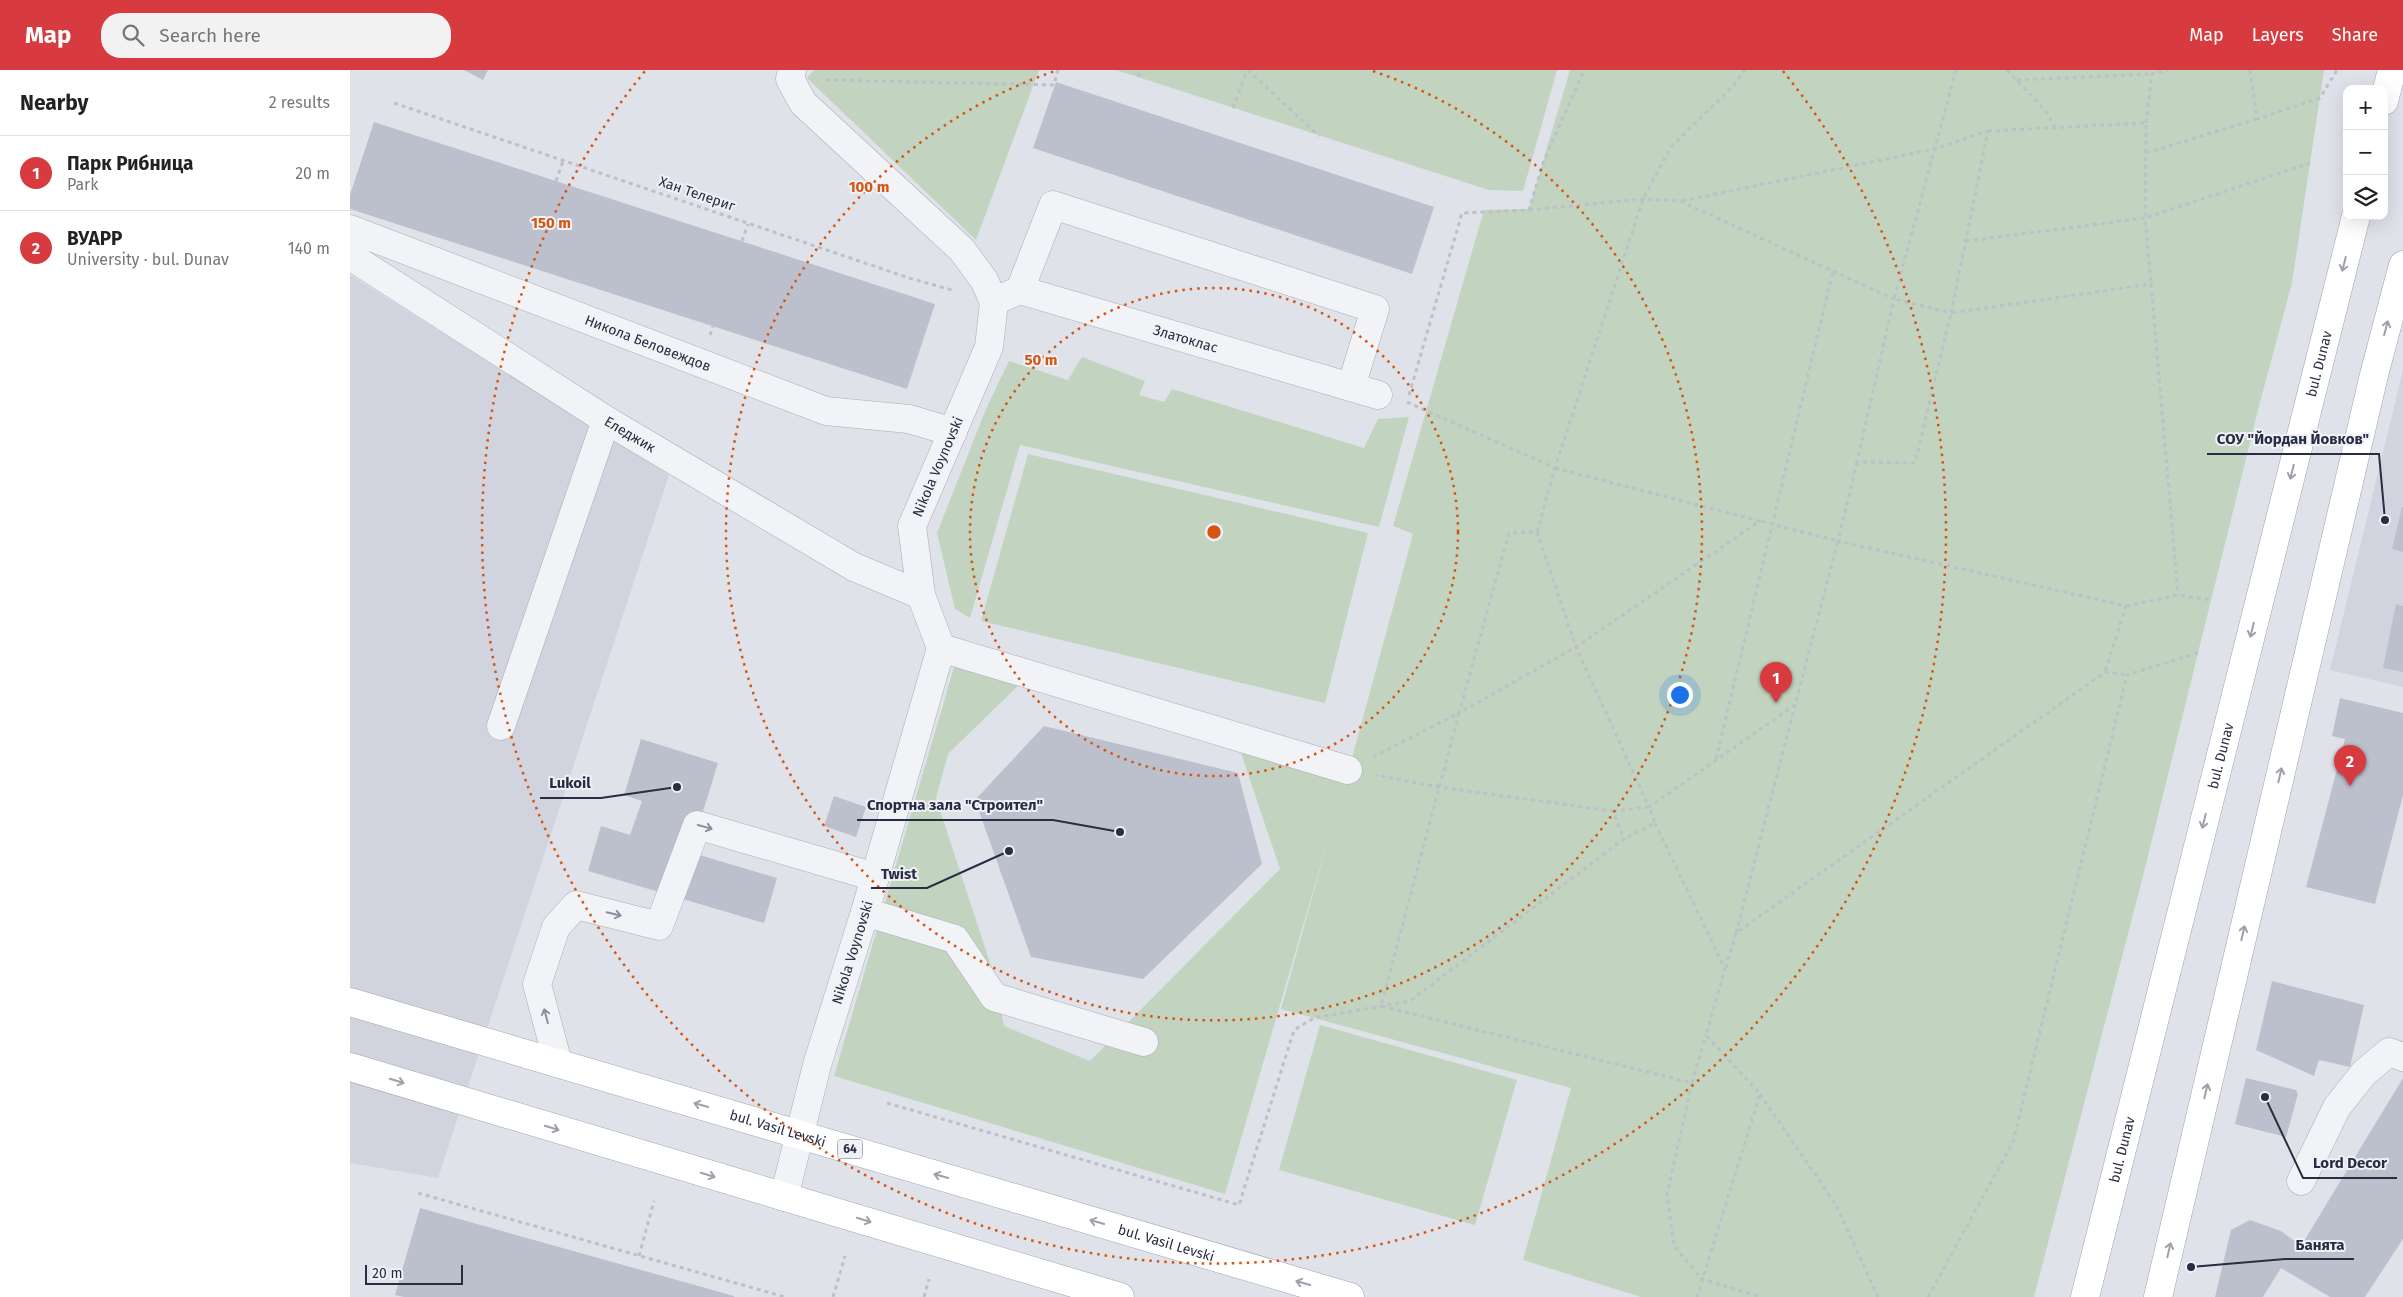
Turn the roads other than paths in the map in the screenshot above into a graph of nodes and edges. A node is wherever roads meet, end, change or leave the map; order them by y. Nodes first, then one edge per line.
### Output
1 (2392, 70) edge
2 (791, 75) edge
3 (2388, 86) edge
4 (2355, 220) edge
5 (350, 229) edge
6 (350, 256) edge
7 (2403, 266) edge
8 (1020, 290) junction
9 (994, 302) junction
10 (1351, 387) junction
11 (1378, 395) road end
12 (606, 420) junction
13 (953, 432) junction
14 (921, 595) junction
15 (942, 648) junction
16 (501, 726) dead end
17 (1348, 770) road end
18 (875, 877) junction
19 (864, 912) junction
20 (350, 1002) edge
21 (1144, 1042) dead end
22 (2396, 1054) edge
23 (558, 1063) junction
24 (350, 1068) edge
25 (800, 1134) junction
26 (2301, 1181) dead end
27 (784, 1197) junction
28 (1120, 1297) edge
29 (1350, 1297) edge
30 (2085, 1297) edge
31 (2158, 1297) edge

1 - 3 main road
2 - 9 street, Nikola Voynovski
4 -> 30 main road, bul. Dunav
5 - 13 street, Никола Беловеждов
6 - 12 street, Еледжик
31 -> 7 main road
8 - 9 street
8 - 10 street, Златоклас
8 - 10 street
9 - 13 street, Nikola Voynovski
10 - 11 street, Златоклас
12 - 14 street, Еледжик
12 - 16 street
13 - 14 street, Nikola Voynovski
14 - 15 street, Nikola Voynovski
15 - 17 street
15 - 18 street, Nikola Voynovski
18 - 19 street, Nikola Voynovski
23 -> 18 street
19 - 21 street
19 - 25 street, Nikola Voynovski
20 - 23 main road, bul. Vasil Levski / 64
22 - 26 street
25 -> 23 main road, bul. Vasil Levski / 64
24 -> 27 main road
25 - 27 street, Nikola Voynovski
29 -> 25 main road, bul. Vasil Levski / 64
27 -> 28 main road

